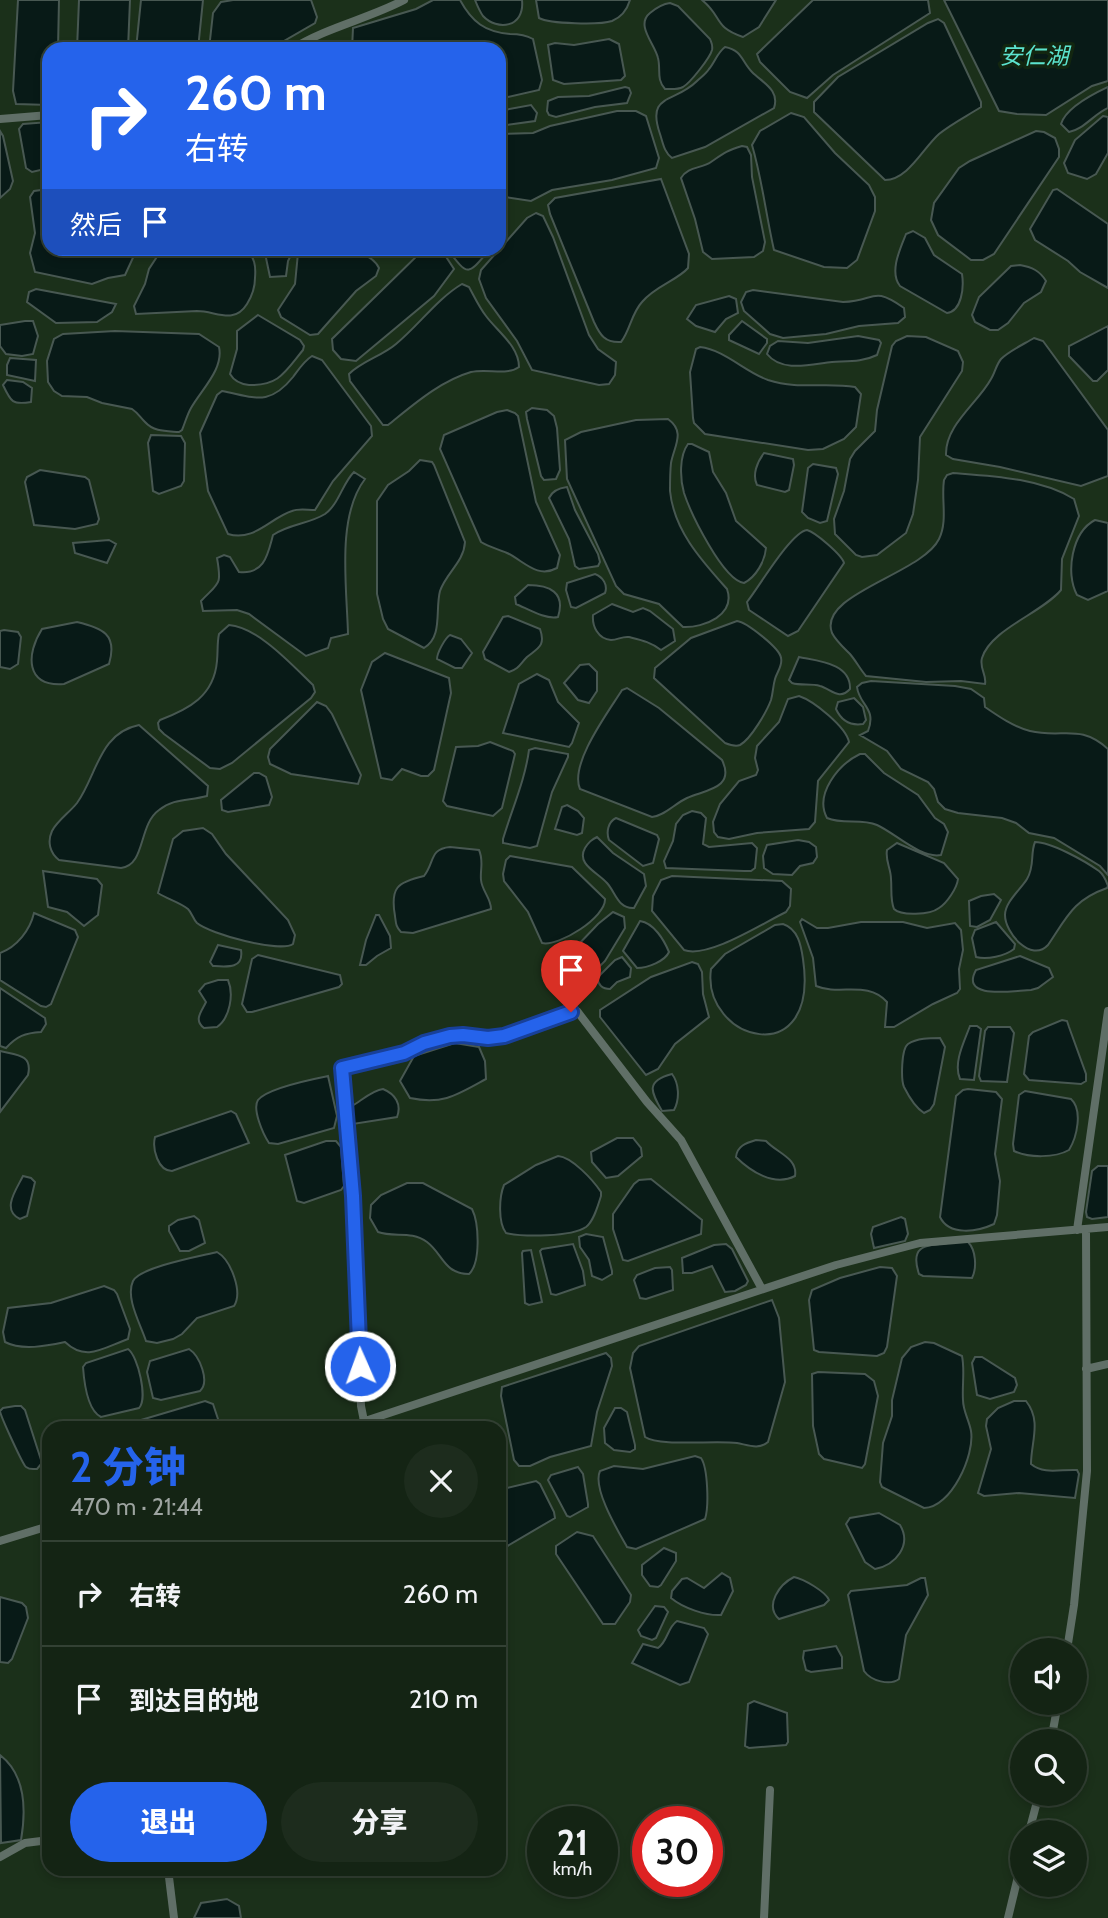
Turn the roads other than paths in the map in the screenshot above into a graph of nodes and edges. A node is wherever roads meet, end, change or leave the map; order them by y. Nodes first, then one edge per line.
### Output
1 (404, 0) edge
2 (306, 42) edge
3 (42, 116) edge
4 (0, 119) edge
5 (1108, 1011) edge
6 (1108, 1227) edge
7 (1081, 1229) junction
8 (762, 1289) junction
9 (1108, 1364) edge
10 (1086, 1368) junction
11 (364, 1421) joint
12 (42, 1527) edge
13 (0, 1541) edge
14 (1068, 1638) edge
15 (770, 1790) dead end
16 (42, 1840) edge
17 (0, 1857) edge
18 (170, 1876) edge
19 (1013, 1897) edge
20 (174, 1918) edge
21 (764, 1918) edge
22 (1008, 1918) edge

1 - 2 street
3 - 4 street
5 - 7 street
6 - 7 street
7 - 8 street
7 - 10 street
8 - 11 street
8 - 11 street
9 - 10 street
10 - 14 street
12 - 13 street
15 - 21 street
16 - 17 street
18 - 20 street
19 - 22 street

